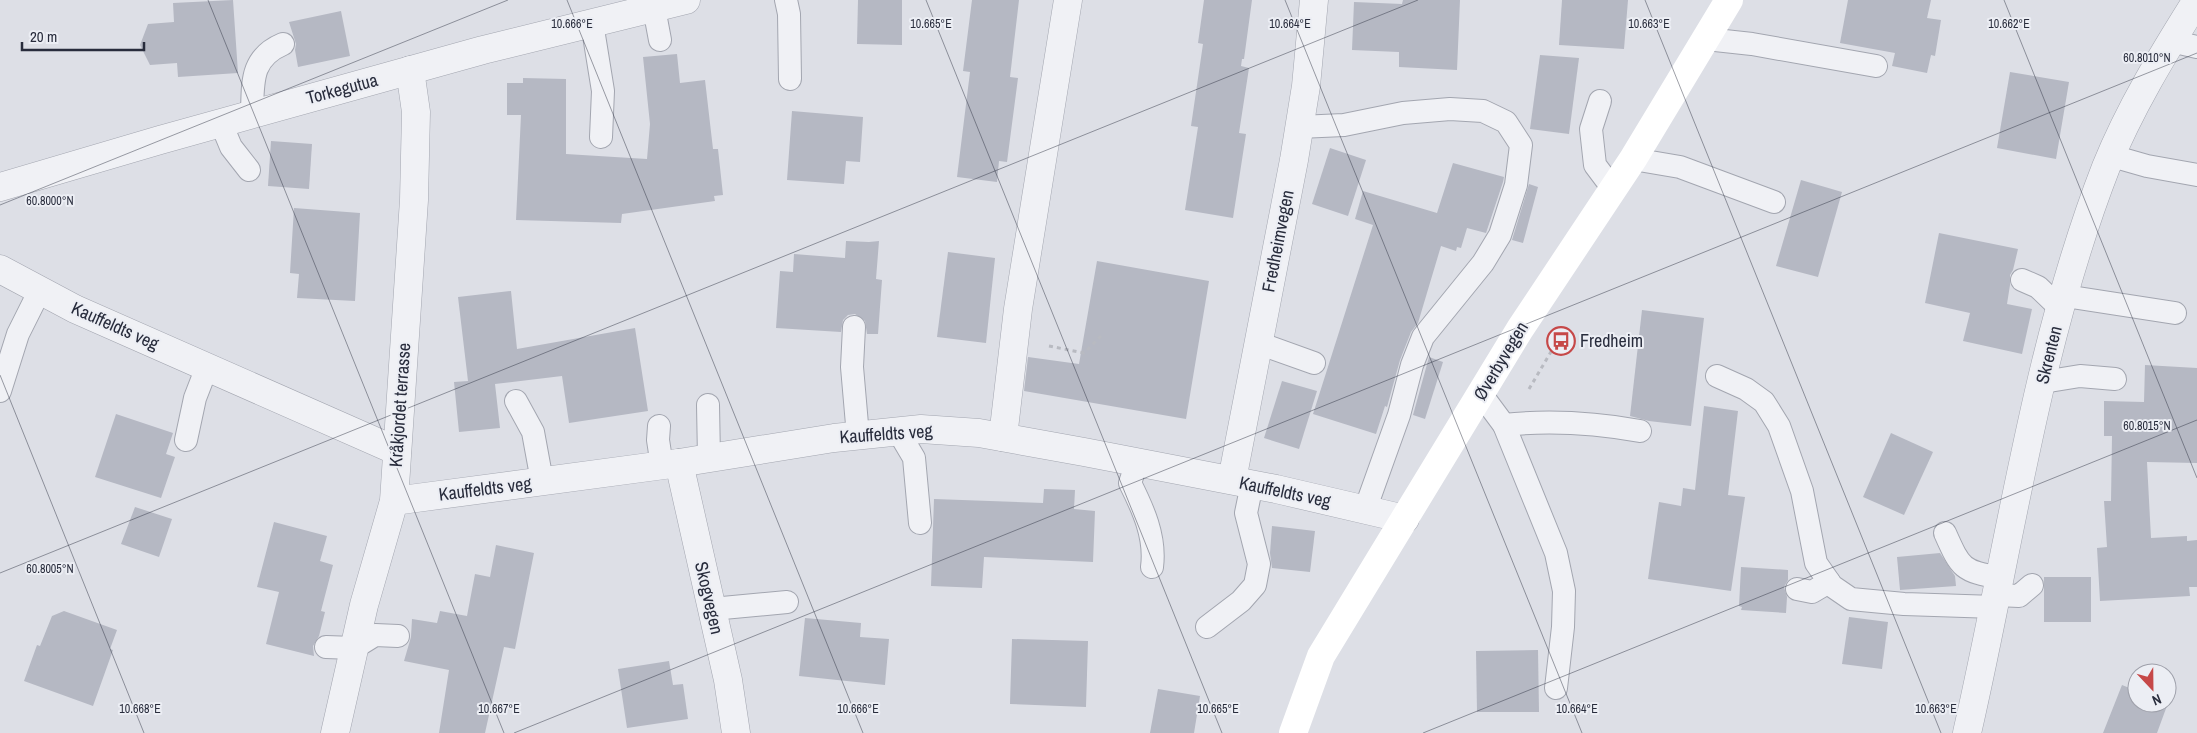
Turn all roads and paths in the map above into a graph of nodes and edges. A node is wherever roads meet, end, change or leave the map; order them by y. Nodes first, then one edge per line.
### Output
1 (686, 0) edge
2 (786, 0) edge
3 (1068, 0) edge
4 (1314, 0) edge
5 (1729, 0) edge
6 (2197, 0) edge
7 (654, 8) junction
8 (592, 23) junction
9 (1706, 39) junction
10 (660, 40) dead end
11 (283, 44) dead end
12 (2184, 44) edge
13 (1876, 66) dead end
14 (410, 70) junction
15 (790, 79) dead end
16 (1600, 101) dead end
17 (252, 114) junction
18 (221, 123) junction
19 (1299, 127) junction
20 (601, 138) dead end
21 (2112, 156) junction
22 (1633, 159) junction
23 (249, 170) dead end
24 (2197, 174) edge
25 (0, 187) edge
26 (1613, 189) junction
27 (1774, 202) dead end
28 (0, 269) edge
29 (2022, 280) dead end
30 (40, 290) junction
31 (2063, 302) junction
32 (2175, 313) dead end
33 (854, 327) dead end
34 (1101, 336) dead end
35 (1258, 343) junction
36 (1014, 347) junction
37 (1314, 363) dead end
38 (208, 367) junction
39 (1717, 376) dead end
40 (2115, 379) dead end
41 (2043, 382) junction
42 (0, 391) edge
43 (1481, 394) junction
44 (516, 401) dead end
45 (708, 405) dead end
46 (1504, 425) junction
47 (659, 426) dead end
48 (898, 431) junction
49 (1640, 431) dead end
50 (858, 436) junction
51 (1003, 437) junction
52 (186, 440) dead end
53 (397, 451) junction
54 (709, 458) junction
55 (1137, 462) junction
56 (670, 464) junction
57 (542, 481) junction
58 (1242, 482) junction
59 (394, 501) junction
60 (1365, 510) junction
61 (1405, 518) junction
62 (920, 523) dead end
63 (1945, 533) dead end
64 (1152, 567) dead end
65 (1829, 582) junction
66 (2032, 585) dead end
67 (1797, 590) dead end
68 (1998, 594) junction
69 (787, 602) dead end
70 (712, 609) junction
71 (1207, 627) dead end
72 (398, 636) dead end
73 (326, 647) dead end
74 (354, 648) junction
75 (1556, 688) dead end
76 (336, 733) edge
77 (736, 733) edge
78 (1294, 733) edge
79 (1967, 733) edge

1 - 7 street, Torkegutua
2 - 15 lane
3 - 36 street
4 - 19 street, Fredheimvegen
5 - 9 main road, Øverbyvegen
6 - 12 street, Skrenten
7 - 8 street, Torkegutua
7 - 10 lane
8 - 14 street, Torkegutua
8 - 20 lane
9 - 13 lane
9 - 22 main road, Øverbyvegen
11 - 17 lane
12 - 21 street, Skrenten
14 - 17 street, Torkegutua
14 - 53 street, Kråkjordet terrasse
16 - 26 lane
17 - 18 street, Torkegutua
18 - 23 lane
18 - 25 street, Torkegutua
19 - 35 street, Fredheimvegen
19 - 60 lane
21 - 24 lane
21 - 31 street, Skrenten
22 - 26 main road, Øverbyvegen
22 - 27 lane
26 - 43 main road, Øverbyvegen
28 - 30 street, Kauffeldts veg
29 - 31 lane
30 - 38 street, Kauffeldts veg
30 - 42 lane
31 - 32 lane
31 - 41 street, Skrenten
33 - 50 lane
34 - 36 path
35 - 37 lane
35 - 58 street, Fredheimvegen
36 - 51 street
38 - 52 lane
38 - 53 street, Kauffeldts veg
39 - 65 lane
40 - 41 lane
41 - 68 street, Skrenten
43 - 46 lane
43 - 61 main road, Øverbyvegen
44 - 57 lane
45 - 54 lane
46 - 49 lane
46 - 75 lane
47 - 56 lane
48 - 50 street, Kauffeldts veg
48 - 51 street, Kauffeldts veg
48 - 62 lane
50 - 54 street, Kauffeldts veg
51 - 55 street, Kauffeldts veg
53 - 59 street, Kråkjordet terrasse
54 - 56 street, Kauffeldts veg
55 - 58 street, Kauffeldts veg
55 - 64 lane
56 - 57 street, Kauffeldts veg
56 - 70 street, Skogvegen
57 - 59 street, Kauffeldts veg
58 - 60 street, Kauffeldts veg
58 - 71 lane
59 - 74 street, Kråkjordet terrasse
60 - 61 street, Kauffeldts veg
61 - 78 main road, Øverbyvegen
63 - 68 lane
65 - 67 lane
65 - 68 lane
66 - 68 lane
68 - 79 street, Skrenten
69 - 70 lane
70 - 77 street, Skogvegen
72 - 74 lane
73 - 74 lane
74 - 76 street, Kråkjordet terrasse

